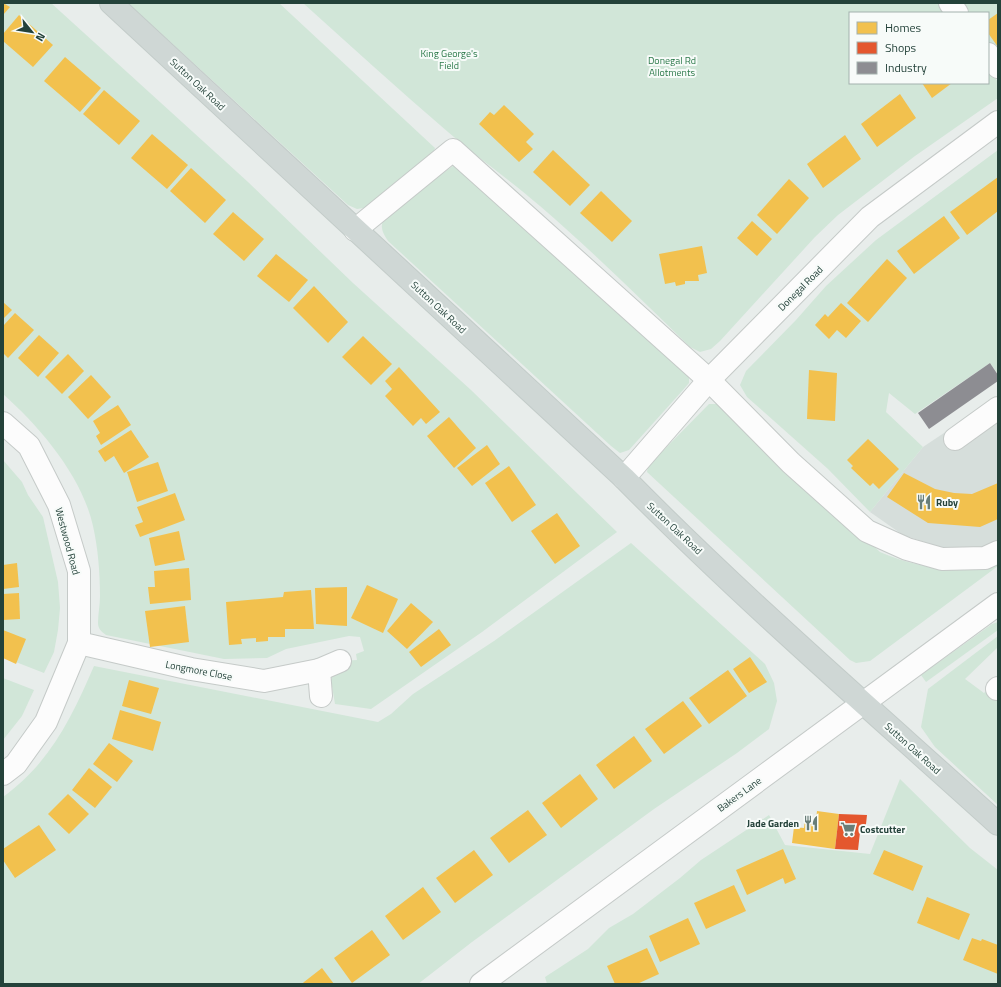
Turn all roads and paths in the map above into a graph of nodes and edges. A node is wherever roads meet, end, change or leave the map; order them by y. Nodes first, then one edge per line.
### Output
1 (111, 3) edge
2 (950, 3) edge
3 (956, 12) edge
4 (989, 55) edge
5 (998, 67) edge
6 (998, 122) edge
7 (355, 230) junction
8 (709, 380) junction
9 (998, 408) edge
10 (3, 423) edge
11 (955, 439) dead end
12 (624, 478) junction
13 (998, 552) edge
14 (998, 604) edge
15 (79, 643) junction
16 (340, 661) dead end
17 (319, 670) junction
18 (321, 696) dead end
19 (863, 703) junction
20 (3, 774) edge
21 (998, 824) edge
22 (481, 984) edge

1 - 7 main road, Sutton Oak Road
2 - 3 street
4 - 5 street
6 - 8 street, Donegal Road
7 - 8 street
7 - 12 main road, Sutton Oak Road
8 - 12 street, Donegal Road
8 - 13 street
9 - 11 street
10 - 15 street, Westwood Road
12 - 19 main road, Sutton Oak Road
14 - 19 street, Bakers Lane
15 - 17 street, Longmore Close
15 - 20 street, Westwood Road
16 - 17 street, Longmore Close
17 - 18 street
19 - 21 main road, Sutton Oak Road
19 - 22 street, Bakers Lane

